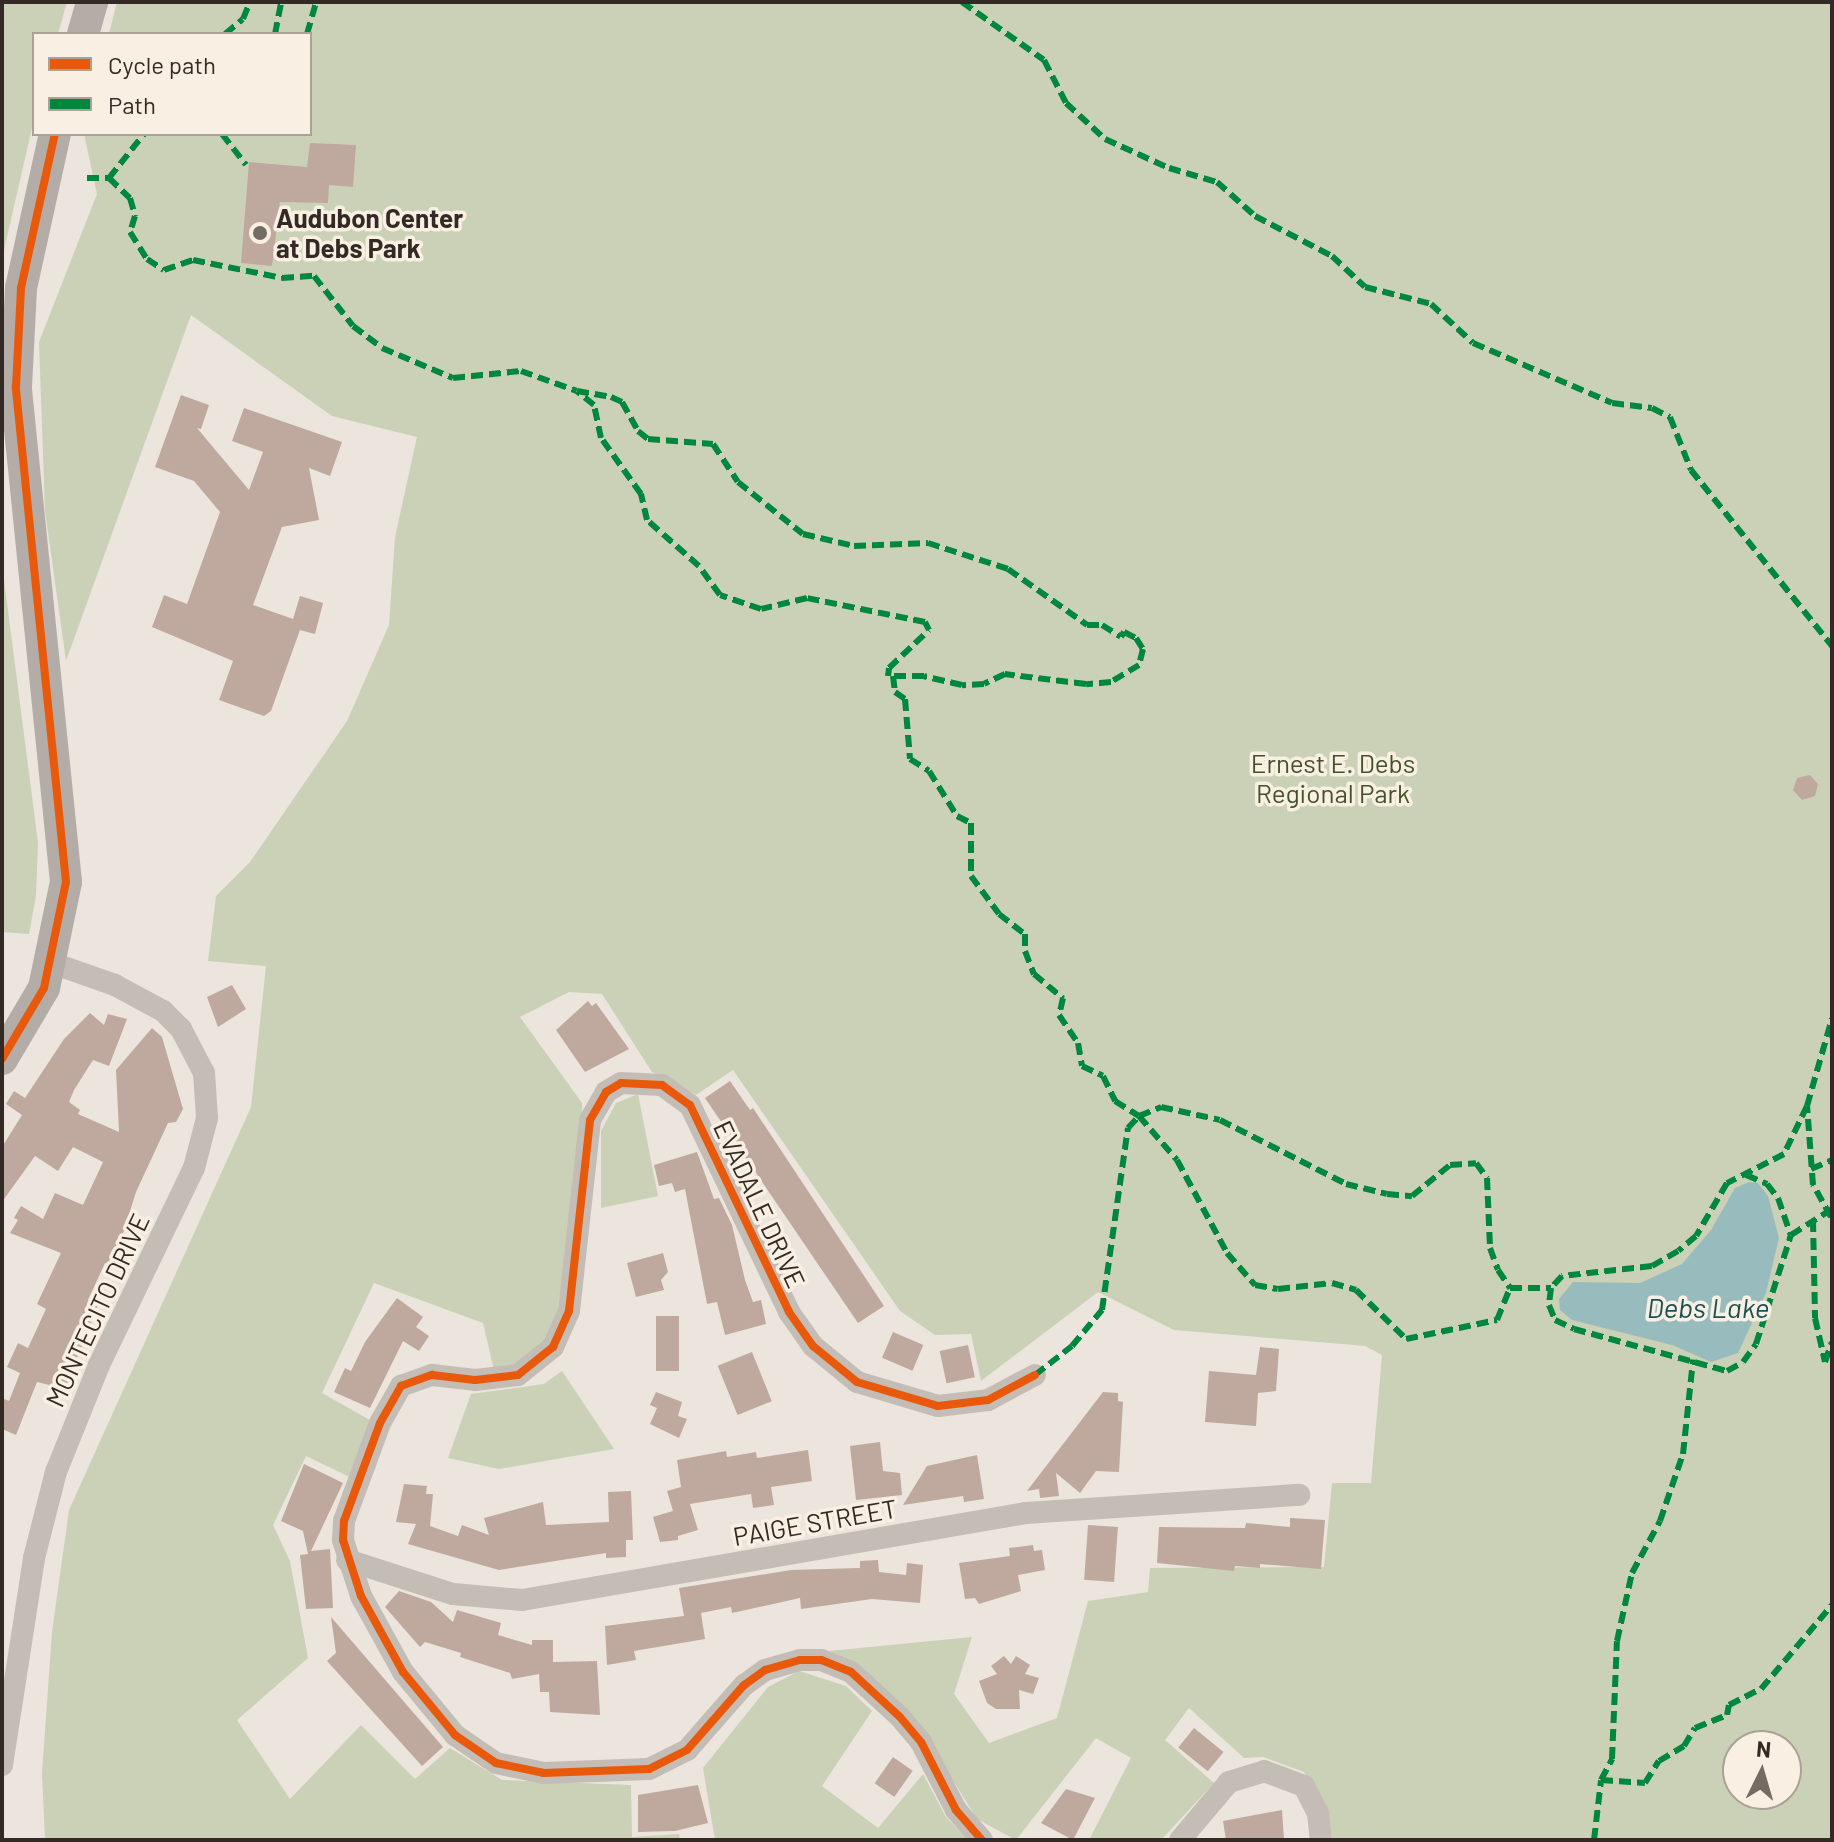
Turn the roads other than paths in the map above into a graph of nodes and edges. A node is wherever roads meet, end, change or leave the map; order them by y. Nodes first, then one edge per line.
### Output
1 (92, 2) edge
2 (84, 32) edge
3 (55, 136) edge
4 (52, 963) junction
5 (2, 1059) edge
6 (1035, 1375) dead end
7 (1299, 1495) dead end
8 (347, 1560) junction
9 (2, 1765) edge
10 (982, 1840) edge
11 (1180, 1840) edge
12 (1321, 1840) edge

1 - 2 street
3 - 4 street
4 - 5 street
4 - 9 street, MONTECITO DRIVE
6 - 8 street, EVADALE DRIVE
7 - 8 street, PAIGE STREET
8 - 10 street
11 - 12 street

